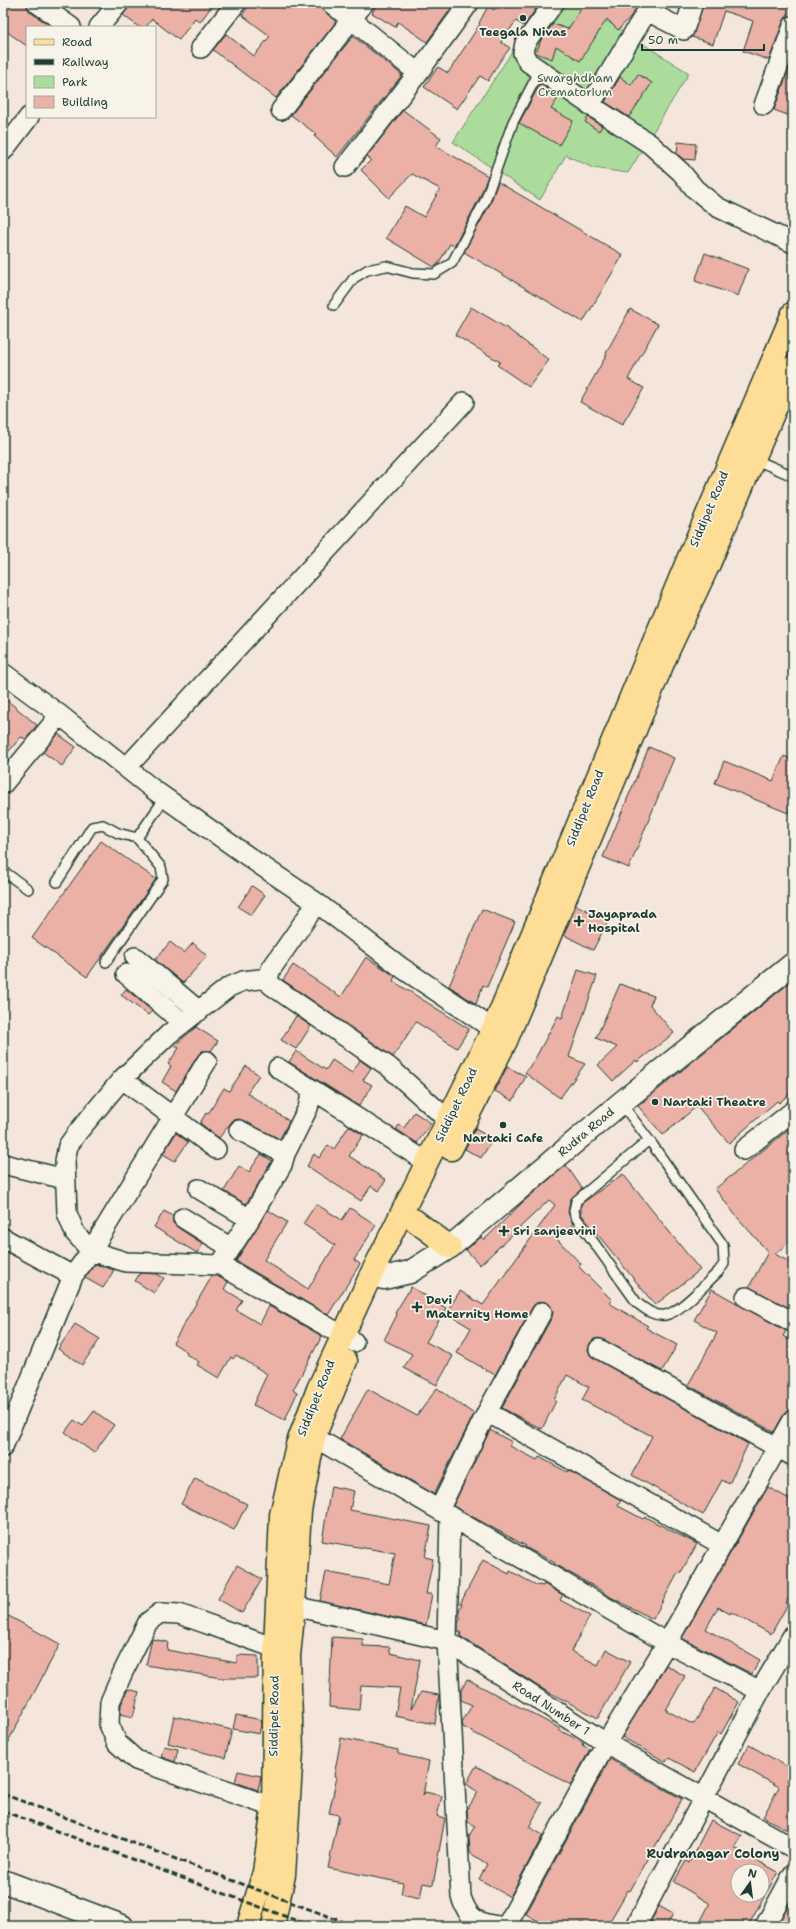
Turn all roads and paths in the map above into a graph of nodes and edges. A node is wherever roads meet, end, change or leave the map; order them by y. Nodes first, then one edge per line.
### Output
1 (37, 3) edge
2 (119, 3) edge
3 (236, 3) edge
4 (331, 3) edge
5 (364, 3) edge
6 (469, 3) edge
7 (554, 3) edge
8 (693, 3) edge
9 (352, 20) junction
10 (70, 26) edge
11 (100, 26) edge
12 (793, 26) edge
13 (201, 48) dead end
14 (540, 70) junction
15 (418, 73) junction
16 (590, 105) junction
17 (764, 105) dead end
18 (281, 110) dead end
19 (28, 118) edge
20 (3, 151) edge
21 (345, 167) dead end
22 (793, 242) edge
23 (334, 305) dead end
24 (793, 314) edge
25 (793, 367) edge
26 (464, 402) dead end
27 (754, 459) junction
28 (793, 476) edge
29 (3, 673) edge
30 (60, 715) junction
31 (126, 768) junction
32 (3, 784) edge
33 (164, 798) junction
34 (137, 838) junction
35 (3, 871) edge
36 (57, 882) dead end
37 (28, 889) dead end
38 (317, 903) junction
39 (135, 957) dead end
40 (106, 962) dead end
41 (793, 964) edge
42 (126, 974) dead end
43 (268, 978) junction
44 (199, 1010) junction
45 (183, 1023) junction
46 (493, 1029) junction
47 (207, 1061) dead end
48 (278, 1068) dead end
49 (122, 1079) junction
50 (312, 1091) junction
51 (621, 1103) junction
52 (793, 1111) edge
53 (173, 1116) junction
54 (448, 1120) junction
55 (239, 1130) dead end
56 (649, 1140) junction
57 (216, 1149) dead end
58 (744, 1150) dead end
59 (285, 1154) junction
60 (427, 1162) junction
61 (3, 1164) edge
62 (65, 1179) junction
63 (199, 1189) dead end
64 (183, 1218) dead end
65 (250, 1219) junction
66 (414, 1220) junction
67 (3, 1238) edge
68 (450, 1247) junction
69 (231, 1248) junction
70 (90, 1251) junction
71 (220, 1265) junction
72 (73, 1276) junction
73 (378, 1277) junction
74 (746, 1297) dead end
75 (542, 1312) dead end
76 (793, 1322) edge
77 (349, 1338) junction
78 (599, 1349) dead end
79 (487, 1412) junction
80 (793, 1420) edge
81 (314, 1438) junction
82 (3, 1447) edge
83 (785, 1452) edge
84 (444, 1513) junction
85 (722, 1545) junction
86 (294, 1606) junction
87 (793, 1635) edge
88 (448, 1641) junction
89 (667, 1642) junction
90 (275, 1648) junction
91 (760, 1691) junction
92 (606, 1743) junction
93 (705, 1798) junction
94 (273, 1807) junction
95 (793, 1848) edge
96 (793, 1874) edge
97 (3, 1881) edge
98 (122, 1926) edge
99 (248, 1926) edge
100 (272, 1926) edge
101 (498, 1926) edge
102 (636, 1926) edge
103 (765, 1926) edge

1 - 10 street
2 - 11 street
3 - 13 street
4 - 9 street
5 - 9 street
6 - 15 street
7 - 14 street
8 - 16 street
9 - 15 street
9 - 18 street
12 - 17 street
14 - 16 street
14 - 23 lane
15 - 21 street
16 - 22 street
19 - 20 street
24 - 46 main road, Siddipet Road
25 - 27 main road, Siddipet Road
26 - 31 street
27 - 28 lane
27 - 66 main road, Siddipet Road
29 - 30 street
30 - 31 street
30 - 32 street
31 - 33 street
33 - 34 lane
33 - 38 street
34 - 36 lane
34 - 40 lane
35 - 37 lane
38 - 43 street
38 - 46 street
39 - 44 street
41 - 51 main road, Rudra Road
42 - 45 street
43 - 44 street
43 - 54 street
44 - 45 street
45 - 49 street
46 - 54 main road, Siddipet Road
47 - 53 street
48 - 50 street
49 - 53 street
49 - 62 street
50 - 59 street
50 - 60 street
51 - 56 lane
51 - 68 main road, Rudra Road
52 - 58 street
53 - 57 street
53 - 70 street
54 - 60 main road, Siddipet Road
55 - 59 street
56 - 56 lane
59 - 65 street
60 - 73 main road, Siddipet Road
61 - 62 street
62 - 70 street
63 - 65 street
64 - 69 street
65 - 69 street
66 - 68 main road
66 - 73 main road, Siddipet Road
67 - 72 street
68 - 73 main road, Rudra Road
69 - 71 street
70 - 71 street
70 - 72 street
71 - 77 street
72 - 82 street
73 - 77 main road, Siddipet Road
74 - 76 street
75 - 79 street
77 - 81 main road, Siddipet Road
77 - 90 main road, Siddipet Road
78 - 83 street
79 - 84 street
79 - 85 street
80 - 83 street
81 - 84 street
81 - 86 main road, Siddipet Road
83 - 85 street
84 - 88 street
84 - 89 street
85 - 89 street
86 - 88 street, Road Number 1
86 - 100 main road, Siddipet Road
87 - 91 street
88 - 92 street, Road Number 1
88 - 101 street
89 - 91 street
89 - 92 street
90 - 94 main road, Siddipet Road
90 - 94 street
91 - 93 street
92 - 93 street, Road Number 1
92 - 101 street
93 - 95 street, Road Number 1
93 - 102 street
94 - 99 main road, Siddipet Road
96 - 103 street
97 - 98 main road

